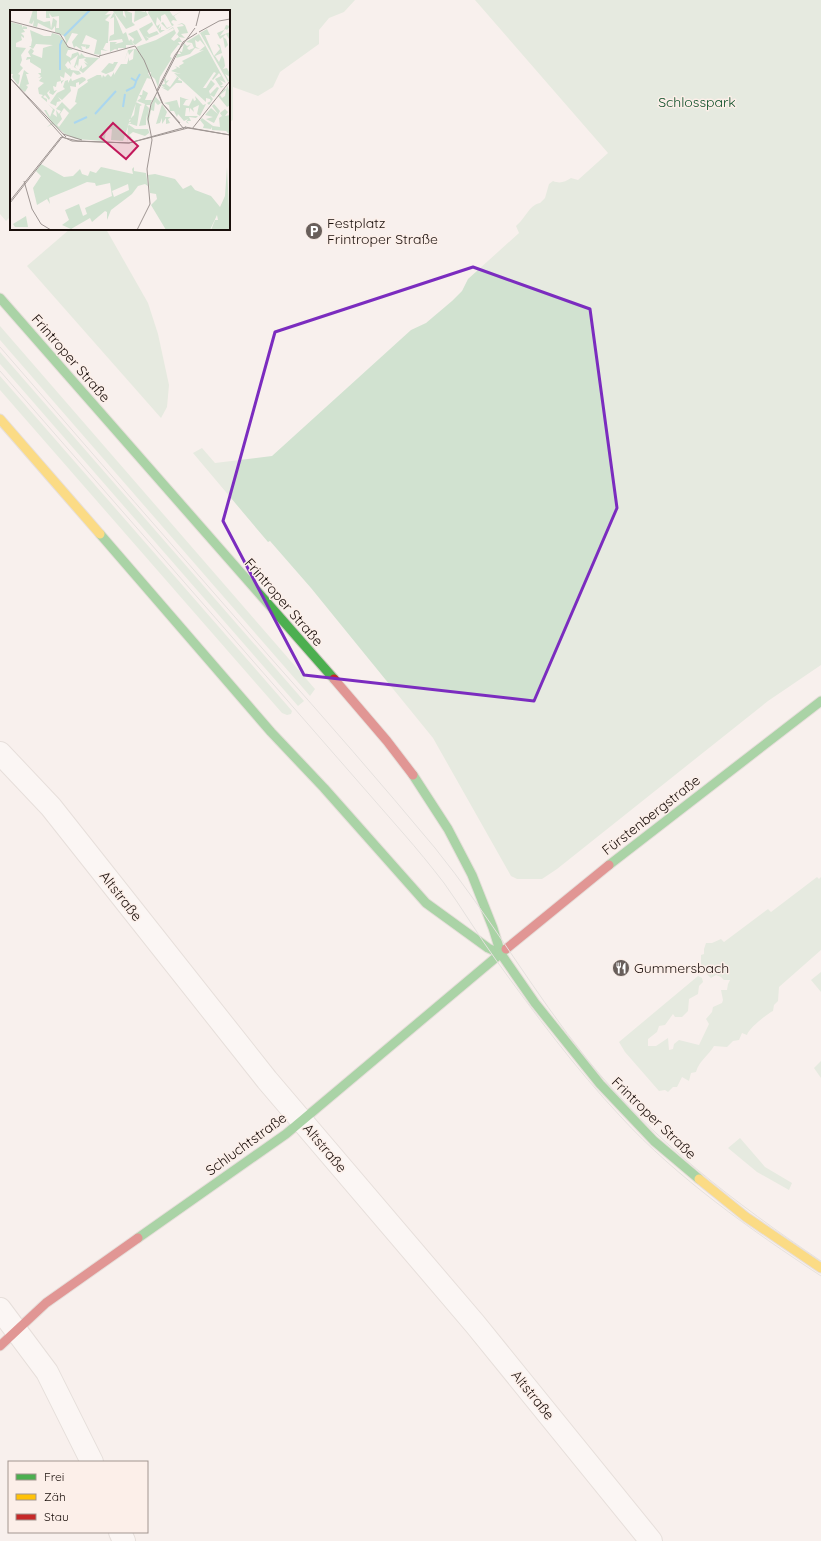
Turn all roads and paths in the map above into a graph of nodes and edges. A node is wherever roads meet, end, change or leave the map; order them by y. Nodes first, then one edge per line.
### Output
1 (0, 298) edge
2 (0, 419) edge
3 (821, 701) edge
4 (0, 753) edge
5 (501, 954) junction
6 (302, 1121) junction
7 (821, 1268) edge
8 (0, 1309) edge
9 (16, 1330) junction
10 (0, 1346) edge
11 (92, 1461) edge
12 (651, 1541) edge

1 - 5 main road, Frintroper Straße
2 - 5 main road, Frintroper Straße
3 - 5 main road, Fürstenbergstraße
4 - 6 street, Altstraße
5 - 6 main road, Schluchtstraße
5 - 7 main road, Frintroper Straße
6 - 9 main road, Schluchtstraße
6 - 12 street, Altstraße
8 - 9 street
9 - 10 main road, Schluchtstraße
9 - 11 street

